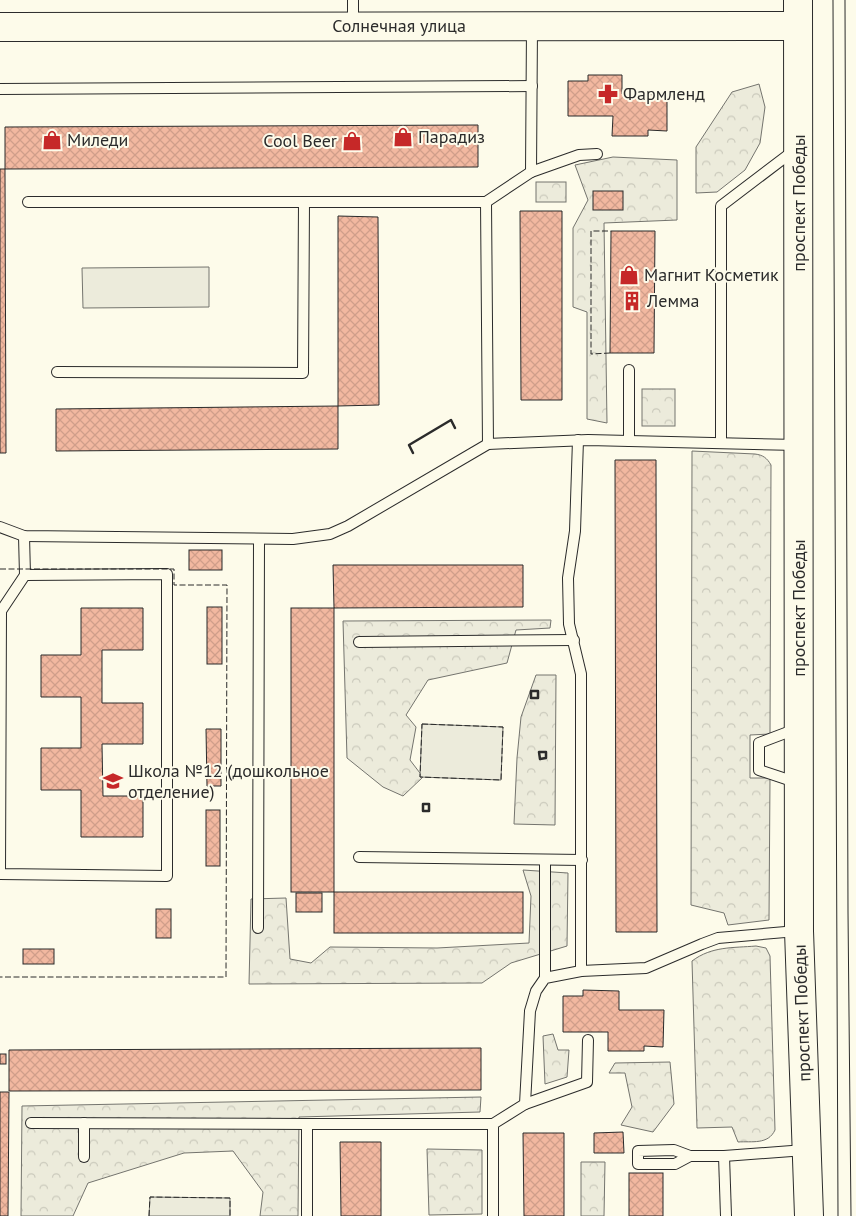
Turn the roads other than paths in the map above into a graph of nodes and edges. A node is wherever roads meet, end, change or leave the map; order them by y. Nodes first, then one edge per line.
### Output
1 (353, 13) edge
2 (798, 13) edge
3 (532, 26) junction
4 (0, 27) edge
5 (532, 86) junction
6 (0, 89) edge
7 (798, 147) junction
8 (597, 154) dead end
9 (531, 172) junction
10 (28, 202) dead end
11 (304, 202) junction
12 (486, 202) junction
13 (629, 370) dead end
14 (57, 372) dead end
15 (578, 440) junction
16 (629, 441) junction
17 (722, 443) junction
18 (488, 444) junction
19 (799, 446) junction
20 (0, 527) edge
21 (24, 536) junction
22 (259, 540) junction
23 (25, 575) junction
24 (574, 640) junction
25 (359, 642) dead end
26 (799, 728) junction
27 (799, 784) junction
28 (358, 857) dead end
29 (545, 860) junction
30 (582, 860) junction
31 (258, 928) dead end
32 (799, 931) junction
33 (582, 971) junction
34 (545, 978) junction
35 (588, 1040) dead end
36 (525, 1104) junction
37 (31, 1122) dead end
38 (84, 1123) junction
39 (307, 1124) junction
40 (493, 1124) junction
41 (806, 1150) junction
42 (690, 1156) dead end
43 (724, 1156) junction
44 (84, 1157) dead end
45 (307, 1216) edge
46 (493, 1216) edge
47 (726, 1216) edge
48 (809, 1216) edge

1 - 3 main road, Солнечная улица
1 - 4 main road, Солнечная улица
2 - 3 main road, Солнечная улица
2 - 7 main road, проспект Победы
3 - 5 lane
5 - 6 lane
5 - 9 lane
7 - 17 lane
7 - 19 main road, проспект Победы
8 - 9 lane
9 - 12 lane
10 - 11 lane
11 - 12 lane
11 - 14 lane
12 - 18 lane
13 - 16 lane
15 - 16 lane
15 - 18 lane
15 - 24 lane
16 - 17 lane
17 - 19 lane
18 - 22 lane
19 - 26 main road, проспект Победы
20 - 21 lane
21 - 22 lane
21 - 23 lane
22 - 31 lane
23 - 23 lane
24 - 25 lane
24 - 30 lane
26 - 27 main road, проспект Победы
26 - 27 lane
27 - 32 main road, проспект Победы
28 - 29 lane
29 - 30 lane
29 - 34 lane
30 - 33 lane
32 - 33 lane
32 - 41 main road, проспект Победы
33 - 34 lane
34 - 36 lane
35 - 36 lane
36 - 40 lane
37 - 38 lane
38 - 39 lane
38 - 44 lane
39 - 40 lane
39 - 45 lane
40 - 46 lane
41 - 43 lane
41 - 48 main road, проспект Победы
42 - 43 lane
43 - 47 lane

